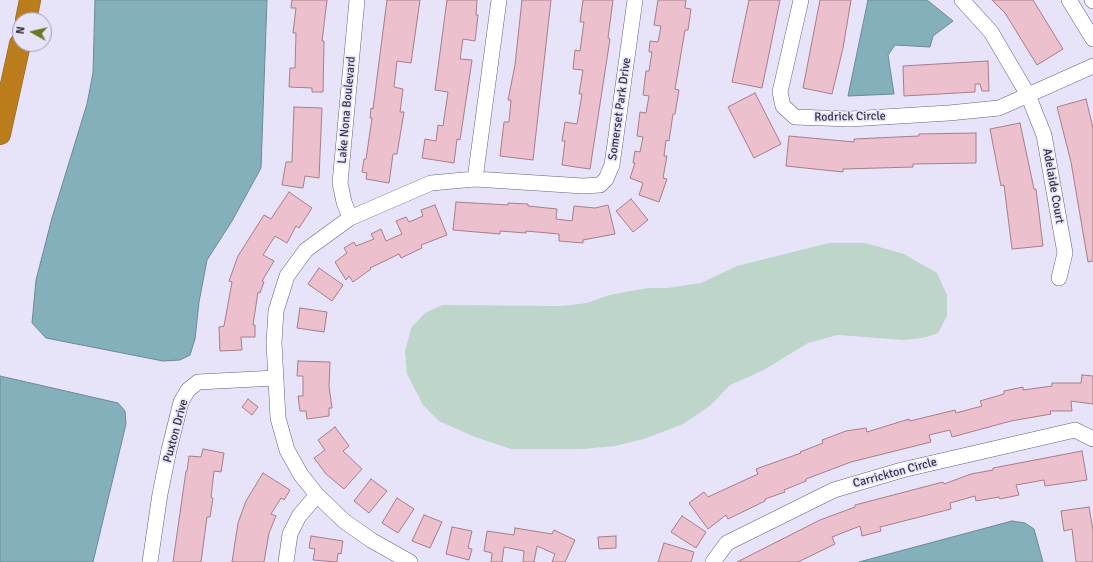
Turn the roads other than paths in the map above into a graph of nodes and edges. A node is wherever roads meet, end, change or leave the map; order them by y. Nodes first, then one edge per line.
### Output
1 (30, 0) edge
2 (357, 0) edge
3 (499, 0) edge
4 (636, 0) edge
5 (801, 0) edge
6 (962, 0) edge
7 (1070, 0) edge
8 (28, 12) edge
9 (1093, 39) edge
10 (18, 52) edge
11 (1093, 66) edge
12 (1028, 95) junction
13 (0, 134) edge
14 (475, 179) junction
15 (350, 218) junction
16 (1059, 278) dead end
17 (276, 378) junction
18 (1093, 439) edge
19 (317, 495) junction
20 (150, 562) edge
21 (286, 562) edge
22 (410, 562) edge
23 (713, 562) edge

1 - 8 highway
2 - 15 street, Lake Nona Boulevard
3 - 14 street
4 - 14 street, Somerset Park Drive
5 - 12 street, Rodrick Circle
6 - 12 street
7 - 9 street
10 - 13 highway
11 - 12 street, Rodrick Circle
12 - 16 street, Adelaide Court
14 - 15 street, Somerset Park Drive
15 - 17 street, Somerset Park Drive
17 - 19 street, Somerset Park Drive
17 - 20 street, Puxton Drive
18 - 23 street, Carrickton Circle
19 - 21 street
19 - 22 street, Somerset Park Drive

